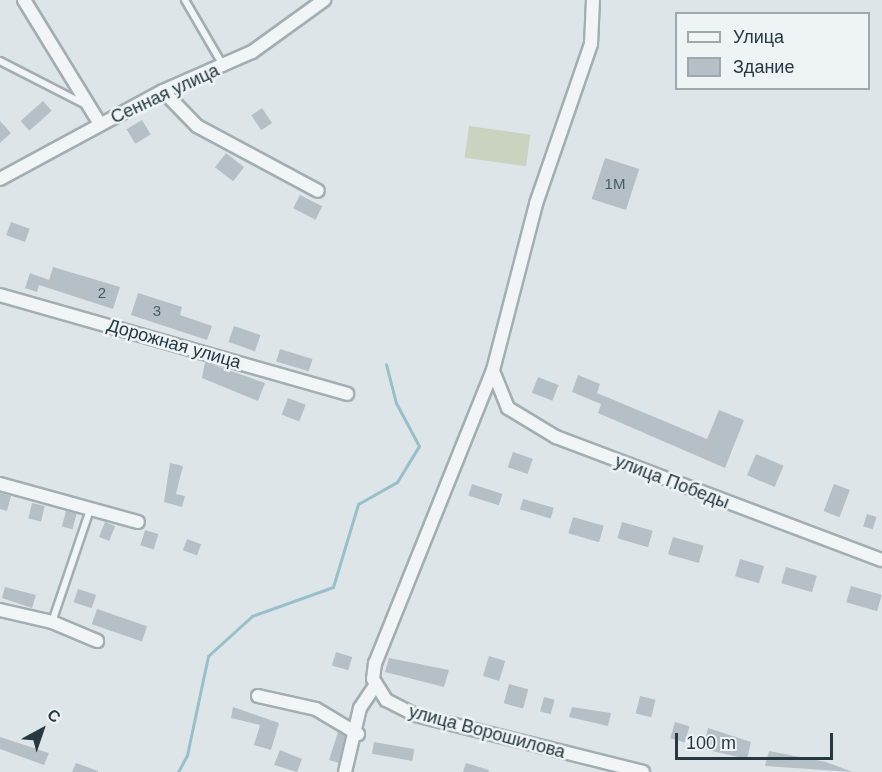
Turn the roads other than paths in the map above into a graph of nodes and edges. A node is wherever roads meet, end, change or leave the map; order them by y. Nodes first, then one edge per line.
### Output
1 (24, 0) edge
2 (184, 0) edge
3 (324, 0) edge
4 (593, 0) edge
5 (0, 61) edge
6 (224, 67) junction
7 (163, 91) junction
8 (89, 106) junction
9 (100, 124) junction
10 (0, 179) edge
11 (318, 192) dead end
12 (0, 295) edge
13 (493, 370) junction
14 (347, 393) dead end
15 (0, 484) edge
16 (90, 510) junction
17 (138, 522) dead end
18 (882, 560) edge
19 (0, 610) edge
20 (52, 622) junction
21 (97, 641) dead end
22 (375, 686) junction
23 (258, 696) dead end
24 (358, 734) junction
25 (345, 772) edge
26 (643, 772) edge

1 - 8 street
2 - 6 lane
3 - 6 street, Сенная улица
4 - 13 street
5 - 8 lane
6 - 7 street, Сенная улица
7 - 9 street, Сенная улица
7 - 11 street
8 - 9 street
9 - 10 street, Сенная улица
12 - 14 street, Дорожная улица
13 - 18 street, улица Победы
13 - 22 street
15 - 16 street
16 - 17 street
16 - 20 lane
19 - 20 street
20 - 21 street
22 - 24 street
22 - 26 street, улица Ворошилова
23 - 24 street
24 - 25 street

